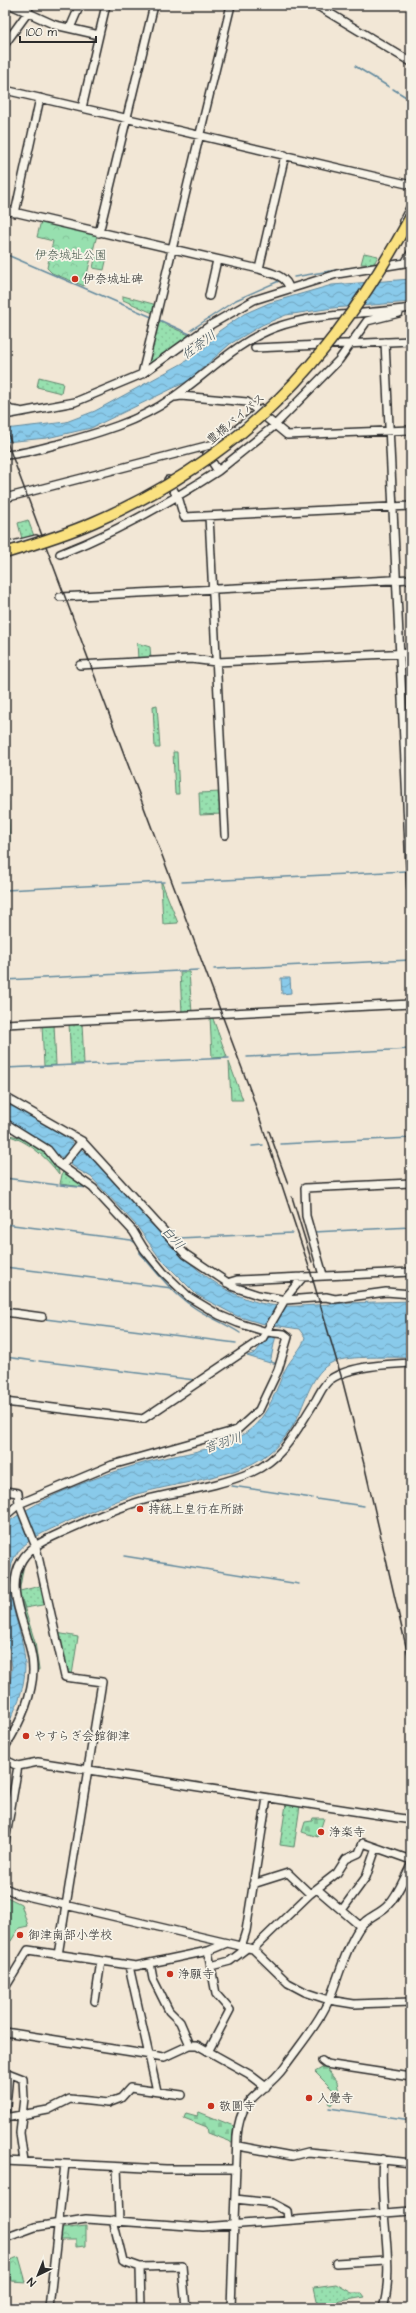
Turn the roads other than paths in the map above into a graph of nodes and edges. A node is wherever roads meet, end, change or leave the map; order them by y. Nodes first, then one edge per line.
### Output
1 (11, 5) edge
2 (30, 5) edge
3 (80, 5) edge
4 (106, 5) edge
5 (154, 5) edge
6 (231, 5) edge
7 (316, 5) edge
8 (27, 12) junction
9 (70, 28) junction
10 (99, 34) junction
11 (5, 44) edge
12 (411, 62) edge
13 (5, 90) edge
14 (40, 98) junction
15 (82, 108) junction
16 (127, 118) junction
17 (200, 135) junction
18 (286, 155) junction
19 (411, 185) edge
20 (411, 206) edge
21 (5, 210) edge
22 (15, 213) junction
23 (411, 216) edge
24 (411, 222) edge
25 (99, 233) junction
26 (173, 249) junction
27 (411, 253) edge
28 (218, 260) junction
29 (408, 263) edge
30 (378, 268) junction
31 (259, 269) junction
32 (289, 288) junction
33 (209, 296) dead end
34 (407, 308) edge
35 (411, 341) edge
36 (385, 342) junction
37 (351, 344) junction
38 (324, 345) junction
39 (255, 348) dead end
40 (142, 374) junction
41 (173, 398) junction
42 (5, 406) edge
43 (31, 411) junction
44 (260, 412) junction
45 (5, 416) edge
46 (274, 426) junction
47 (411, 430) edge
48 (389, 431) junction
49 (231, 434) junction
50 (207, 454) junction
51 (5, 455) edge
52 (218, 471) junction
53 (168, 480) junction
54 (5, 498) edge
55 (178, 498) junction
56 (411, 506) edge
57 (393, 507) junction
58 (209, 516) junction
59 (5, 547) edge
60 (5, 553) edge
61 (60, 554) dead end
62 (5, 556) edge
63 (396, 579) junction
64 (411, 579) edge
65 (212, 589) junction
66 (60, 597) dead end
67 (400, 653) junction
68 (411, 653) edge
69 (216, 662) junction
70 (80, 665) dead end
71 (225, 835) dead end
72 (411, 888) edge
73 (411, 1004) edge
74 (5, 1024) edge
75 (5, 1097) edge
76 (5, 1123) edge
77 (82, 1142) junction
78 (62, 1166) junction
79 (411, 1183) edge
80 (411, 1272) edge
81 (323, 1276) junction
82 (303, 1277) junction
83 (227, 1283) junction
84 (411, 1294) edge
85 (285, 1301) junction
86 (5, 1312) edge
87 (42, 1317) dead end
88 (268, 1330) junction
89 (411, 1363) edge
90 (5, 1402) edge
91 (5, 1491) edge
92 (20, 1505) junction
93 (5, 1516) edge
94 (35, 1545) junction
95 (5, 1747) edge
96 (5, 1760) edge
97 (18, 1766) junction
98 (88, 1769) junction
99 (267, 1798) junction
100 (411, 1820) edge
101 (6, 1827) edge
102 (5, 1842) edge
103 (376, 1848) junction
104 (411, 1860) edge
105 (411, 1865) edge
106 (253, 1884) junction
107 (5, 1888) edge
108 (317, 1889) junction
109 (310, 1894) junction
110 (66, 1905) junction
111 (342, 1910) junction
112 (360, 1926) junction
113 (227, 1943) junction
114 (247, 1948) junction
115 (208, 1951) junction
116 (58, 1955) junction
117 (101, 1961) junction
118 (150, 1963) junction
119 (129, 1966) junction
120 (211, 1966) junction
121 (5, 1988) edge
122 (329, 2000) junction
123 (94, 2001) dead end
124 (411, 2002) edge
125 (5, 2032) edge
126 (190, 2046) junction
127 (208, 2052) junction
128 (149, 2055) junction
129 (322, 2061) dead end
130 (7, 2073) edge
131 (411, 2077) edge
132 (266, 2087) junction
133 (157, 2091) junction
134 (182, 2095) dead end
135 (19, 2115) junction
136 (5, 2117) edge
137 (238, 2146) junction
138 (383, 2159) junction
139 (5, 2161) edge
140 (24, 2161) junction
141 (411, 2163) edge
142 (65, 2164) junction
143 (117, 2167) junction
144 (236, 2169) junction
145 (235, 2199) junction
146 (411, 2211) edge
147 (383, 2213) junction
148 (288, 2219) junction
149 (116, 2220) junction
150 (59, 2223) junction
151 (234, 2223) junction
152 (5, 2238) edge
153 (386, 2260) junction
154 (336, 2263) dead end
155 (140, 2267) junction
156 (49, 2308) edge
157 (141, 2308) edge
158 (186, 2308) edge
159 (231, 2308) edge
160 (383, 2308) edge

1 - 8 street
2 - 8 street
3 - 9 street
4 - 10 street
5 - 16 street
6 - 17 street
7 - 12 street
8 - 9 street
8 - 11 street
9 - 10 street
10 - 15 street
13 - 14 street
14 - 15 street
14 - 22 street
15 - 16 street
16 - 17 street
16 - 25 street
17 - 18 street
17 - 26 street
18 - 19 street
18 - 31 street
20 - 30 street
21 - 22 street
22 - 25 street
23 - 60 highway, 豊橋バイパス, bridge
24 - 62 highway, 豊橋バイパス, bridge
25 - 26 street
26 - 28 street
26 - 40 street
27 - 29 street
28 - 31 street
28 - 33 street
29 - 30 street
30 - 32 street
31 - 32 street
32 - 40 street
34 - 37 street
34 - 41 street
35 - 36 street
36 - 37 street
36 - 48 street
37 - 38 street
37 - 46 street
38 - 39 street
38 - 44 street
40 - 43 street
41 - 44 street
41 - 51 street
42 - 43 street
43 - 45 street
44 - 46 street
44 - 49 street
46 - 48 street
46 - 52 street
47 - 48 street
48 - 57 street
49 - 50 street
49 - 54 street
50 - 52 street
50 - 53 street
52 - 55 street
53 - 55 street
53 - 59 street
55 - 58 street
55 - 61 street
56 - 57 street
57 - 58 street
57 - 63 street
58 - 65 street
63 - 64 street
63 - 65 street
63 - 67 street
65 - 66 street
65 - 69 street
67 - 68 street
67 - 69 street
67 - 72 street
69 - 70 street
69 - 71 street
73 - 74 street
75 - 77 street
76 - 78 street
77 - 78 street
77 - 83 street
78 - 88 street
79 - 81 street
80 - 81 street
81 - 82 street
82 - 83 street
82 - 85 street
83 - 85 street
84 - 85 street
85 - 88 street
86 - 87 street
88 - 90 street
88 - 92 street
89 - 94 street
91 - 92 street
92 - 93 street
92 - 94 street
94 - 95 street
94 - 98 street
96 - 97 street
97 - 98 street
97 - 101 street
98 - 99 street
98 - 110 street
99 - 100 street
99 - 106 street
101 - 102 street
103 - 104 street
103 - 108 street
103 - 111 street
105 - 112 street
106 - 109 street
106 - 114 street
107 - 110 street
108 - 109 street
108 - 111 street
109 - 114 street
110 - 113 street
110 - 116 street
111 - 112 street
112 - 122 street
113 - 114 street
113 - 115 street
114 - 120 street
114 - 122 street
115 - 118 street
115 - 120 street
116 - 117 street
116 - 121 street
117 - 119 street
117 - 123 street
118 - 119 street
118 - 126 street
119 - 128 street
120 - 127 street
122 - 124 street
122 - 132 street
125 - 128 street
126 - 127 street
126 - 128 street
127 - 132 street
128 - 133 street
129 - 131 street
130 - 135 street
130 - 136 street
132 - 137 street
133 - 134 street
133 - 135 street
135 - 136 street
135 - 140 street
137 - 138 street
137 - 144 street
138 - 141 street
138 - 147 street
139 - 140 street
140 - 142 street
142 - 143 street
142 - 150 street
143 - 144 street
143 - 149 street
144 - 145 street
145 - 148 street
145 - 151 street
146 - 147 street
147 - 148 street
147 - 153 street
148 - 151 street
149 - 150 street
149 - 151 street
149 - 155 street
150 - 152 street
150 - 156 street
151 - 159 street
153 - 154 street
153 - 160 street
155 - 157 street
155 - 158 street

